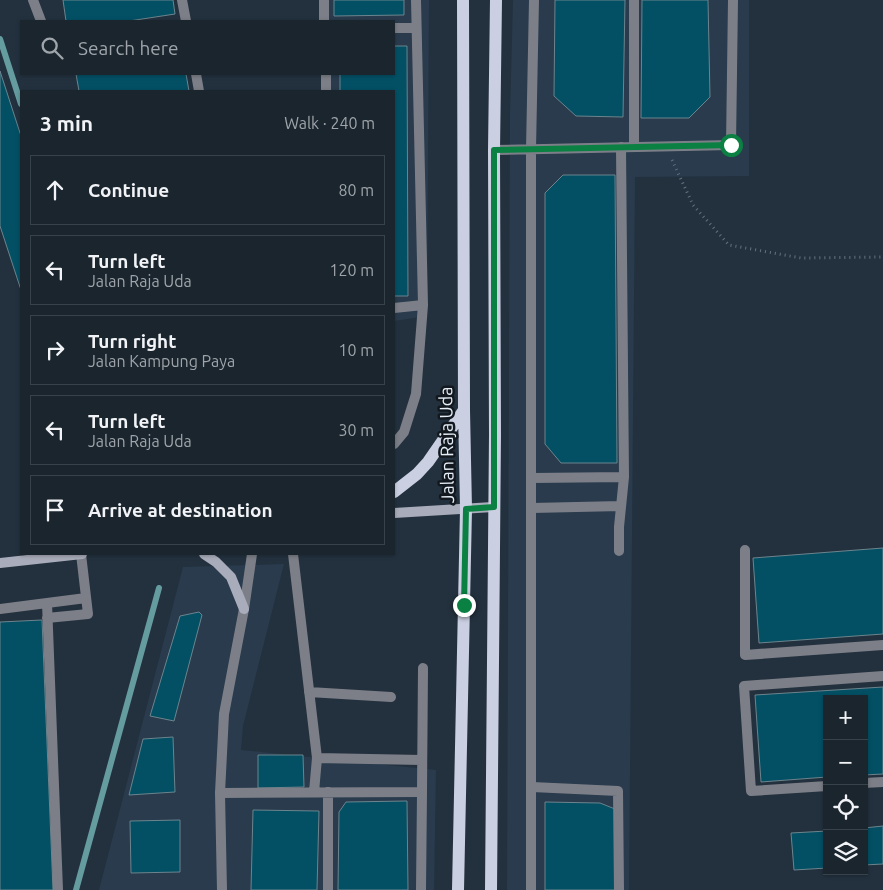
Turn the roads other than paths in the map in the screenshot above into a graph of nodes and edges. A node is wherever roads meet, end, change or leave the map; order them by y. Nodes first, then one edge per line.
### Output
1 (33, 0) edge
2 (182, 0) edge
3 (324, 0) edge
4 (416, 0) edge
5 (463, 0) edge
6 (496, 0) edge
7 (534, 0) edge
8 (634, 0) edge
9 (733, 0) edge
10 (41, 20) edge
11 (186, 20) edge
12 (324, 20) edge
13 (395, 28) edge
14 (416, 28) junction
15 (196, 75) edge
16 (326, 75) edge
17 (199, 90) edge
18 (326, 90) edge
19 (621, 147) junction
20 (634, 147) junction
21 (532, 149) junction
22 (494, 150) junction
23 (423, 305) junction
24 (395, 308) edge
25 (464, 410) junction
26 (395, 443) edge
27 (624, 476) junction
28 (532, 478) junction
29 (395, 491) edge
30 (621, 506) junction
31 (494, 507) junction
32 (532, 508) junction
33 (466, 509) junction
34 (395, 513) edge
35 (745, 550) dead end
36 (619, 551) dead end
37 (73, 555) edge
38 (82, 555) edge
39 (206, 555) edge
40 (252, 555) edge
41 (293, 555) edge
42 (0, 563) edge
43 (86, 598) junction
44 (47, 603) junction
45 (0, 609) edge
46 (244, 609) junction
47 (47, 618) junction
48 (883, 645) edge
49 (423, 668) dead end
50 (883, 676) edge
51 (309, 692) junction
52 (390, 697) dead end
53 (317, 758) junction
54 (422, 760) junction
55 (883, 782) edge
56 (868, 784) edge
57 (823, 786) edge
58 (532, 788) junction
59 (314, 792) junction
60 (328, 792) junction
61 (422, 792) junction
62 (220, 793) junction
63 (58, 890) edge
64 (222, 890) edge
65 (328, 890) edge
66 (421, 890) edge
67 (458, 890) edge
68 (490, 890) edge
69 (531, 890) edge
70 (619, 890) edge

1 - 10 street
2 - 11 street
3 - 12 street
4 - 14 street
5 - 25 main road, Jalan Raja Uda
6 - 22 main road
7 - 21 street
8 - 20 street
9 - 20 street
13 - 14 street
14 - 23 street
15 - 17 street
16 - 18 street
19 - 20 street
19 - 21 street
19 - 27 street
21 - 22 street
21 - 28 street
22 - 31 main road
23 - 24 street
23 - 26 street
25 - 29 main road
25 - 33 main road, Jalan Raja Uda
27 - 28 street
27 - 30 street
28 - 32 street
30 - 32 street
30 - 36 street
31 - 33 street
31 - 68 main road
32 - 58 street
33 - 34 street
33 - 67 main road, Jalan Raja Uda
35 - 48 street
37 - 42 street
38 - 43 street
39 - 46 street
40 - 46 street
41 - 51 street
43 - 44 street
43 - 47 street
44 - 45 street
44 - 47 street
46 - 62 street
47 - 63 street
49 - 54 street
50 - 57 street
51 - 52 street
51 - 53 street
53 - 54 street
53 - 59 street
54 - 61 street
55 - 56 street
58 - 69 street
58 - 70 street
59 - 60 street
59 - 62 street
60 - 61 street
60 - 65 street
61 - 66 street
62 - 64 street

